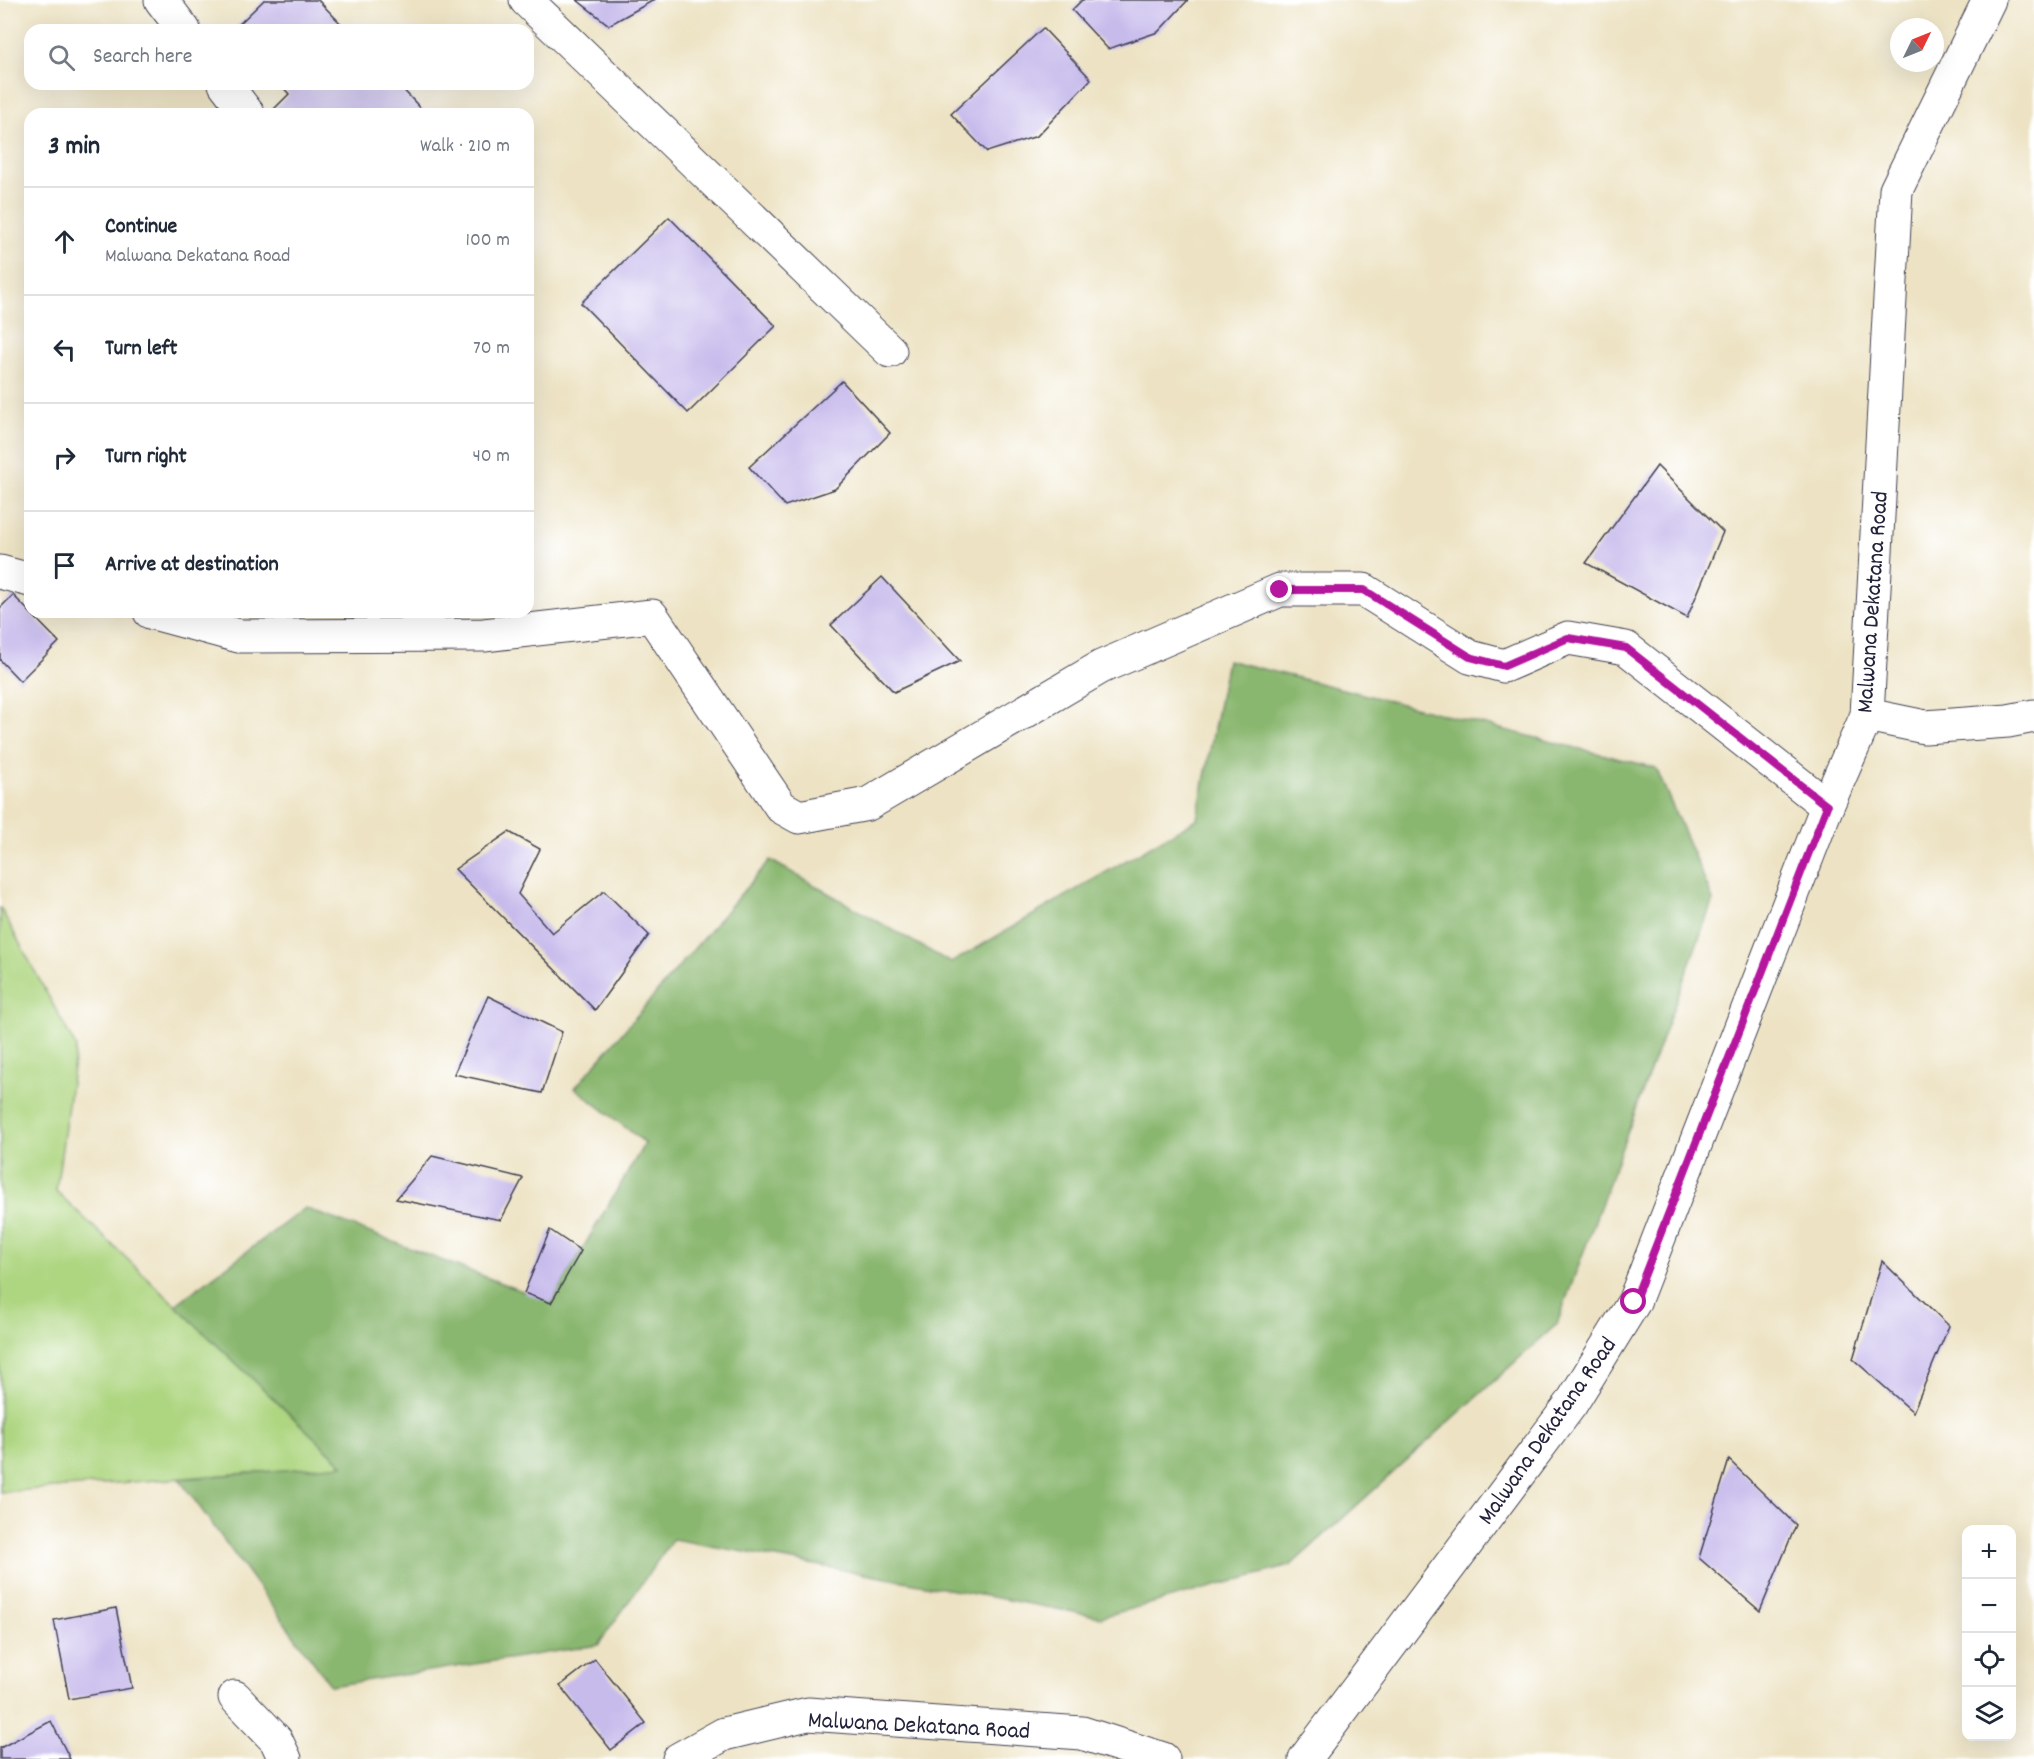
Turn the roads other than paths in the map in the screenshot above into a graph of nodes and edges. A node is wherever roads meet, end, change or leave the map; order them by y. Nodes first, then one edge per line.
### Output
1 (161, 0) edge
2 (526, 0) edge
3 (1989, 0) edge
4 (179, 24) edge
5 (230, 90) edge
6 (243, 108) edge
7 (890, 351) dead end
8 (0, 572) edge
9 (24, 578) edge
10 (172, 618) edge
11 (1867, 715) junction
12 (2034, 716) edge
13 (1827, 806) junction
14 (236, 1697) dead end
15 (285, 1759) edge
16 (679, 1759) edge
17 (1163, 1759) edge
18 (1305, 1759) edge

1 - 4 street
2 - 7 street
3 - 11 street, Malwana Dekatana Road
5 - 6 street
8 - 9 street
10 - 13 street
11 - 12 street
11 - 13 street, Malwana Dekatana Road
13 - 18 street, Malwana Dekatana Road
14 - 15 street
16 - 17 street, Malwana Dekatana Road

